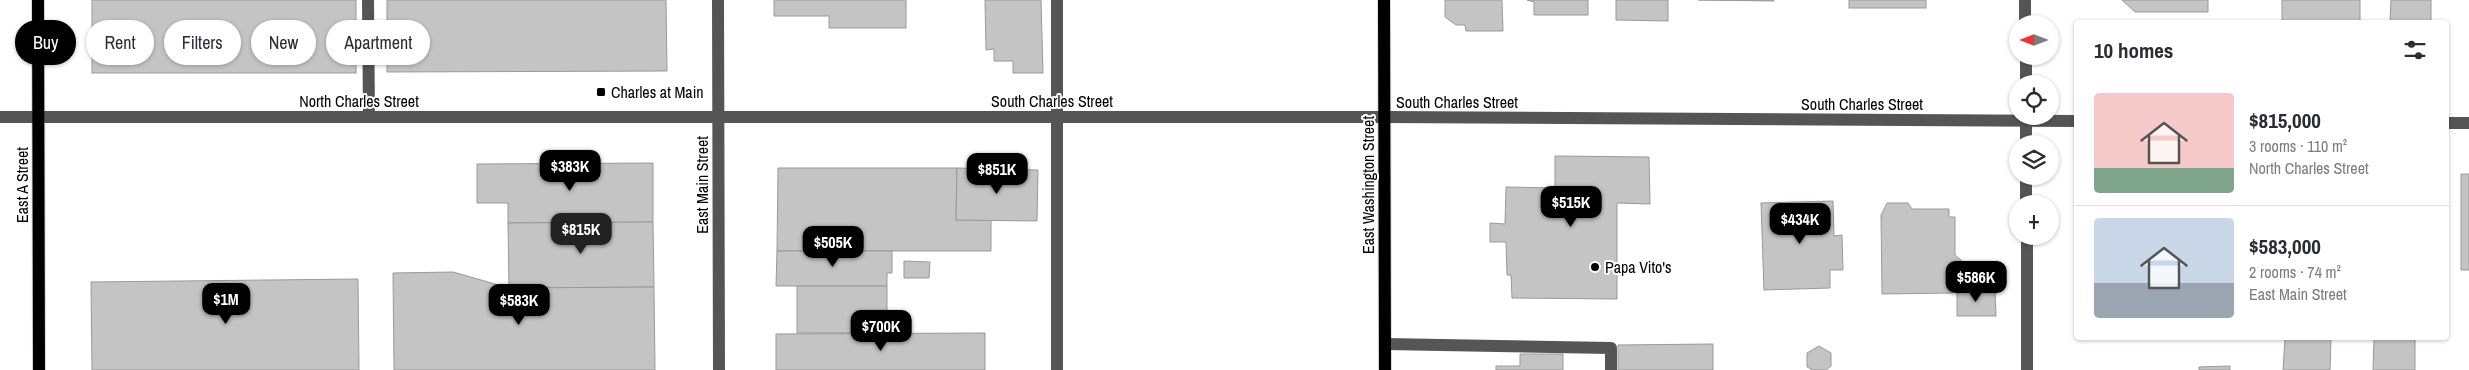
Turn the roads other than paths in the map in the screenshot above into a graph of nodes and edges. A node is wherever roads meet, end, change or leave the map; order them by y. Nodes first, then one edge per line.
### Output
1 (38, 0) edge
2 (368, 0) edge
3 (718, 0) edge
4 (1057, 0) edge
5 (1384, 0) edge
6 (2025, 0) edge
7 (2025, 15) edge
8 (0, 117) edge
9 (37, 117) junction
10 (369, 117) junction
11 (718, 117) junction
12 (1058, 117) junction
13 (1384, 117) junction
14 (2009, 119) edge
15 (2059, 120) edge
16 (2074, 121) edge
17 (2449, 123) edge
18 (2469, 123) edge
19 (2027, 245) edge
20 (1385, 344) junction
21 (39, 370) edge
22 (719, 370) edge
23 (1057, 370) edge
24 (1385, 370) edge
25 (1612, 370) edge
26 (2027, 370) edge

1 - 9 main road, East A Street
2 - 10 street
3 - 11 street, East Main Street
4 - 12 street
5 - 13 main road, East Washington Street
6 - 7 street
8 - 9 street, North Charles Street
9 - 10 street, North Charles Street
9 - 21 main road, East A Street
10 - 11 street, North Charles Street
11 - 12 street, South Charles Street
11 - 22 street, East Main Street
12 - 13 street, South Charles Street
12 - 23 street
13 - 14 street, South Charles Street
13 - 20 main road, East Washington Street
15 - 16 street, South Charles Street
17 - 18 street
19 - 26 street
20 - 24 main road, East Washington Street
20 - 25 street

